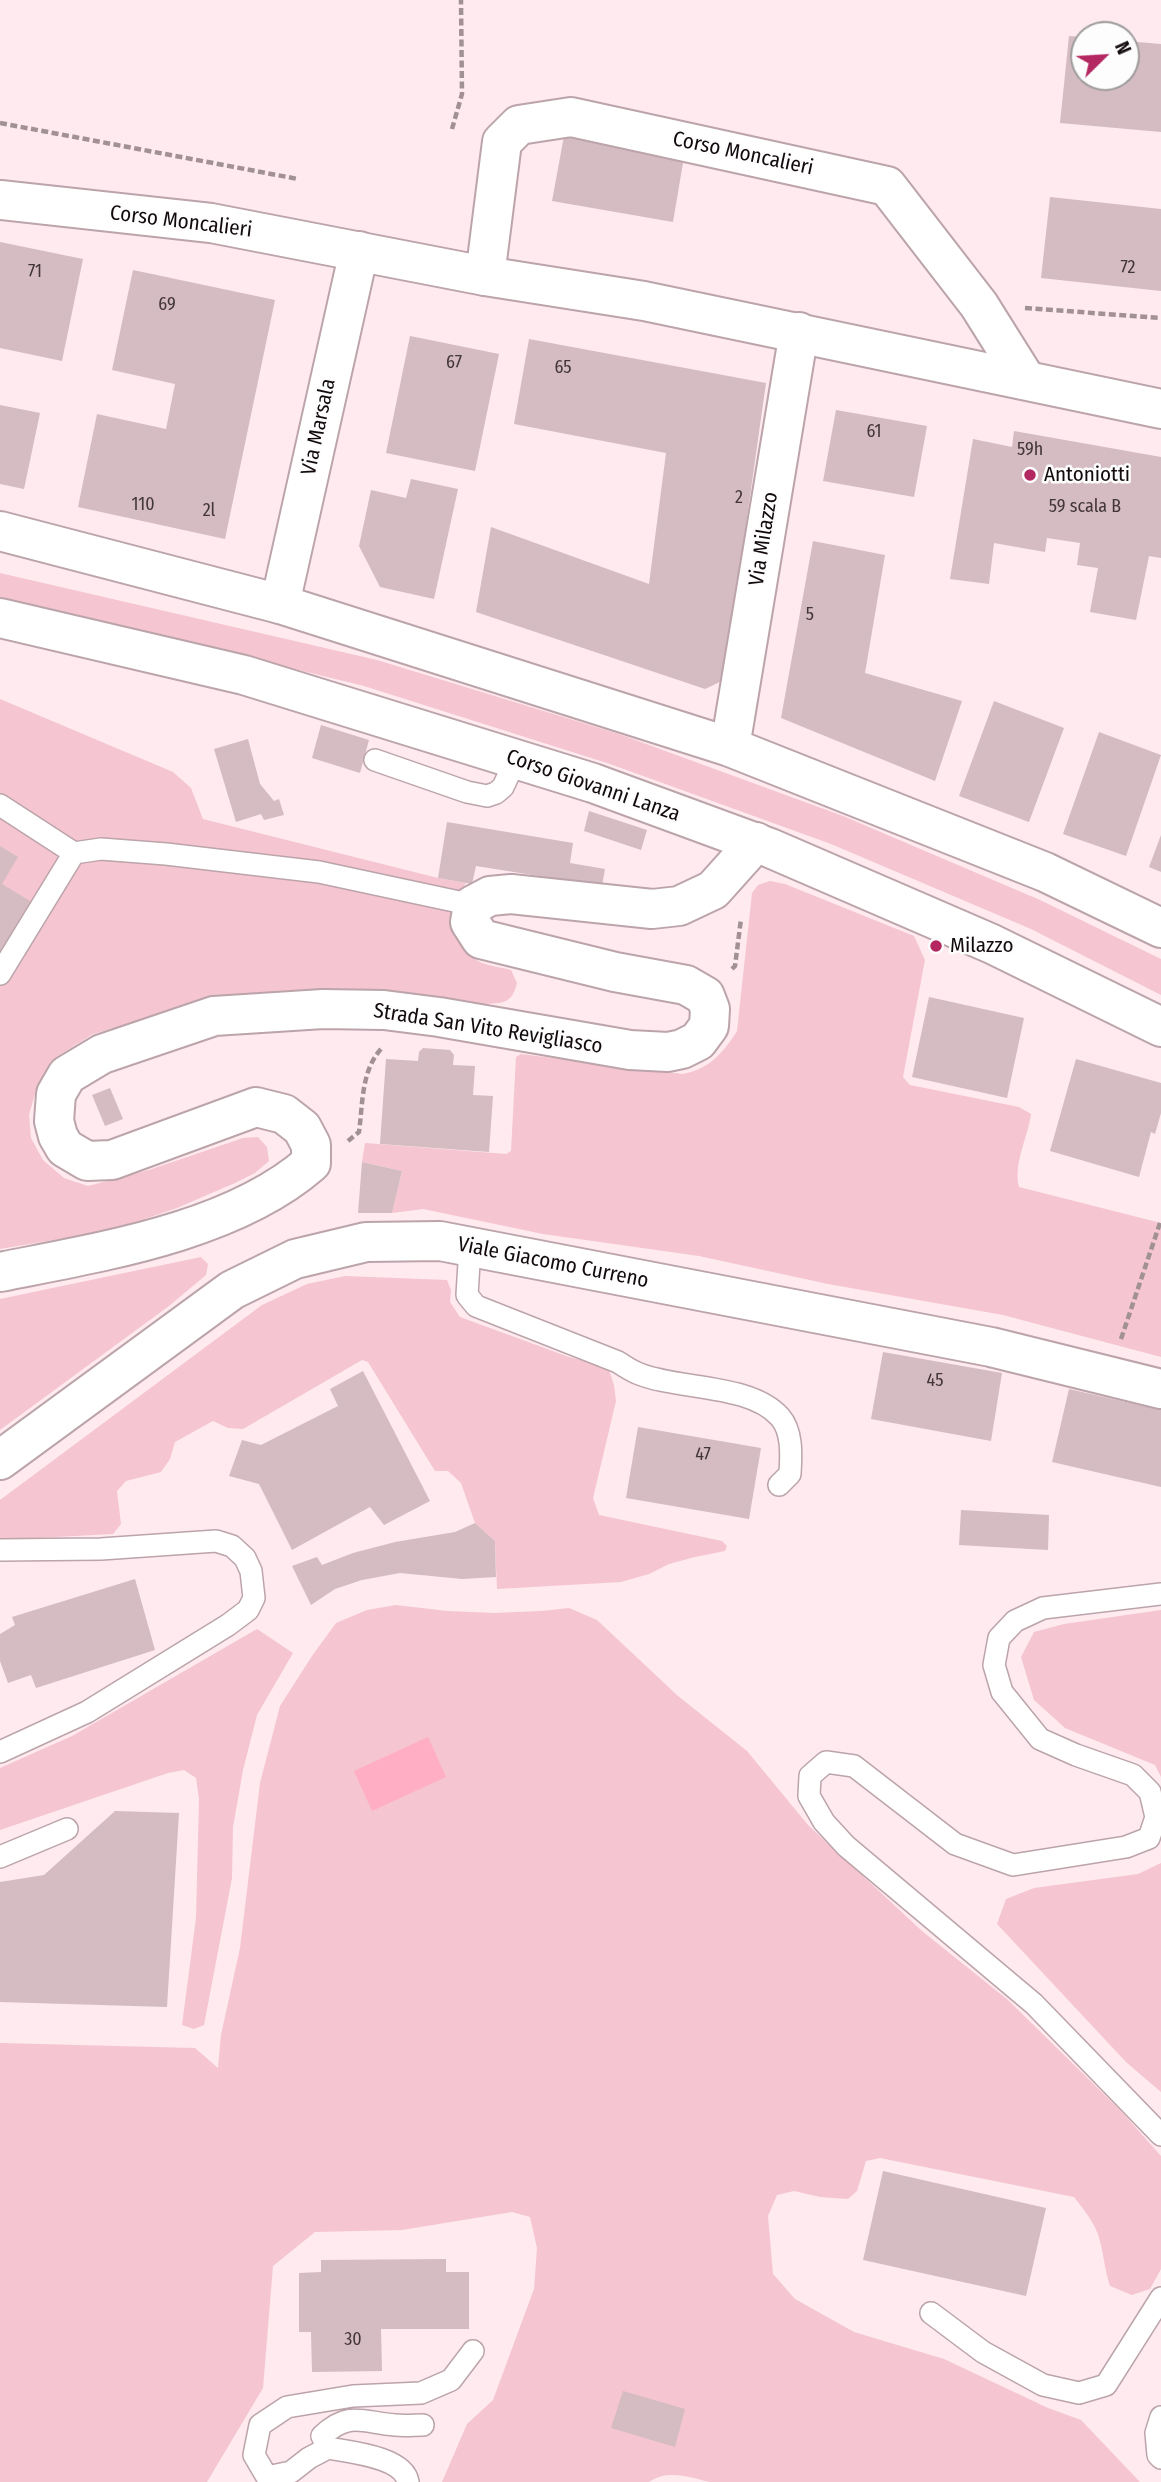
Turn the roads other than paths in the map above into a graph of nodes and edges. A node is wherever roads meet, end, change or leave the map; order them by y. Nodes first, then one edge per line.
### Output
1 (0, 200) edge
2 (359, 251) junction
3 (485, 276) junction
4 (799, 332) junction
5 (1026, 380) junction
6 (1161, 409) edge
7 (0, 531) edge
8 (280, 604) junction
9 (0, 618) edge
10 (730, 747) junction
11 (516, 759) junction
12 (376, 760) dead end
13 (0, 805) edge
14 (756, 842) junction
15 (74, 853) junction
16 (473, 905) junction
17 (1161, 928) edge
18 (0, 974) edge
19 (1161, 1027) edge
20 (470, 1247) junction
21 (0, 1272) edge
22 (1161, 1389) edge
23 (0, 1460) edge
24 (779, 1485) dead end
25 (0, 1550) edge
26 (1161, 1594) edge
27 (0, 1752) edge
28 (67, 1829) dead end
29 (0, 1857) edge
30 (1161, 2135) edge
31 (1161, 2298) edge
32 (931, 2313) dead end
33 (473, 2351) dead end
34 (1161, 2417) edge
35 (423, 2425) dead end
36 (328, 2448) junction
37 (1161, 2458) edge
38 (408, 2482) edge

1 - 2 street, Corso Moncalieri
2 - 3 street, Corso Moncalieri
2 - 8 street, Via Marsala
3 - 4 street, Corso Moncalieri
3 - 5 street, Corso Moncalieri
4 - 5 street, Corso Moncalieri
4 - 10 street, Via Milazzo
5 - 6 street, Corso Moncalieri
7 - 8 street
8 - 10 street
9 - 11 street, Corso Giovanni Lanza
10 - 17 street
11 - 12 lane
11 - 14 street, Corso Giovanni Lanza
13 - 15 lane
14 - 16 street
14 - 19 street, Corso Giovanni Lanza
15 - 16 lane
15 - 18 lane
16 - 21 street, Strada San Vito Revigliasco
20 - 22 street, Viale Giacomo Curreno
20 - 23 street, Viale Giacomo Curreno
20 - 24 lane
25 - 27 lane
26 - 30 lane
28 - 29 lane
31 - 32 lane
33 - 36 lane
34 - 37 lane
35 - 36 lane
36 - 38 lane

